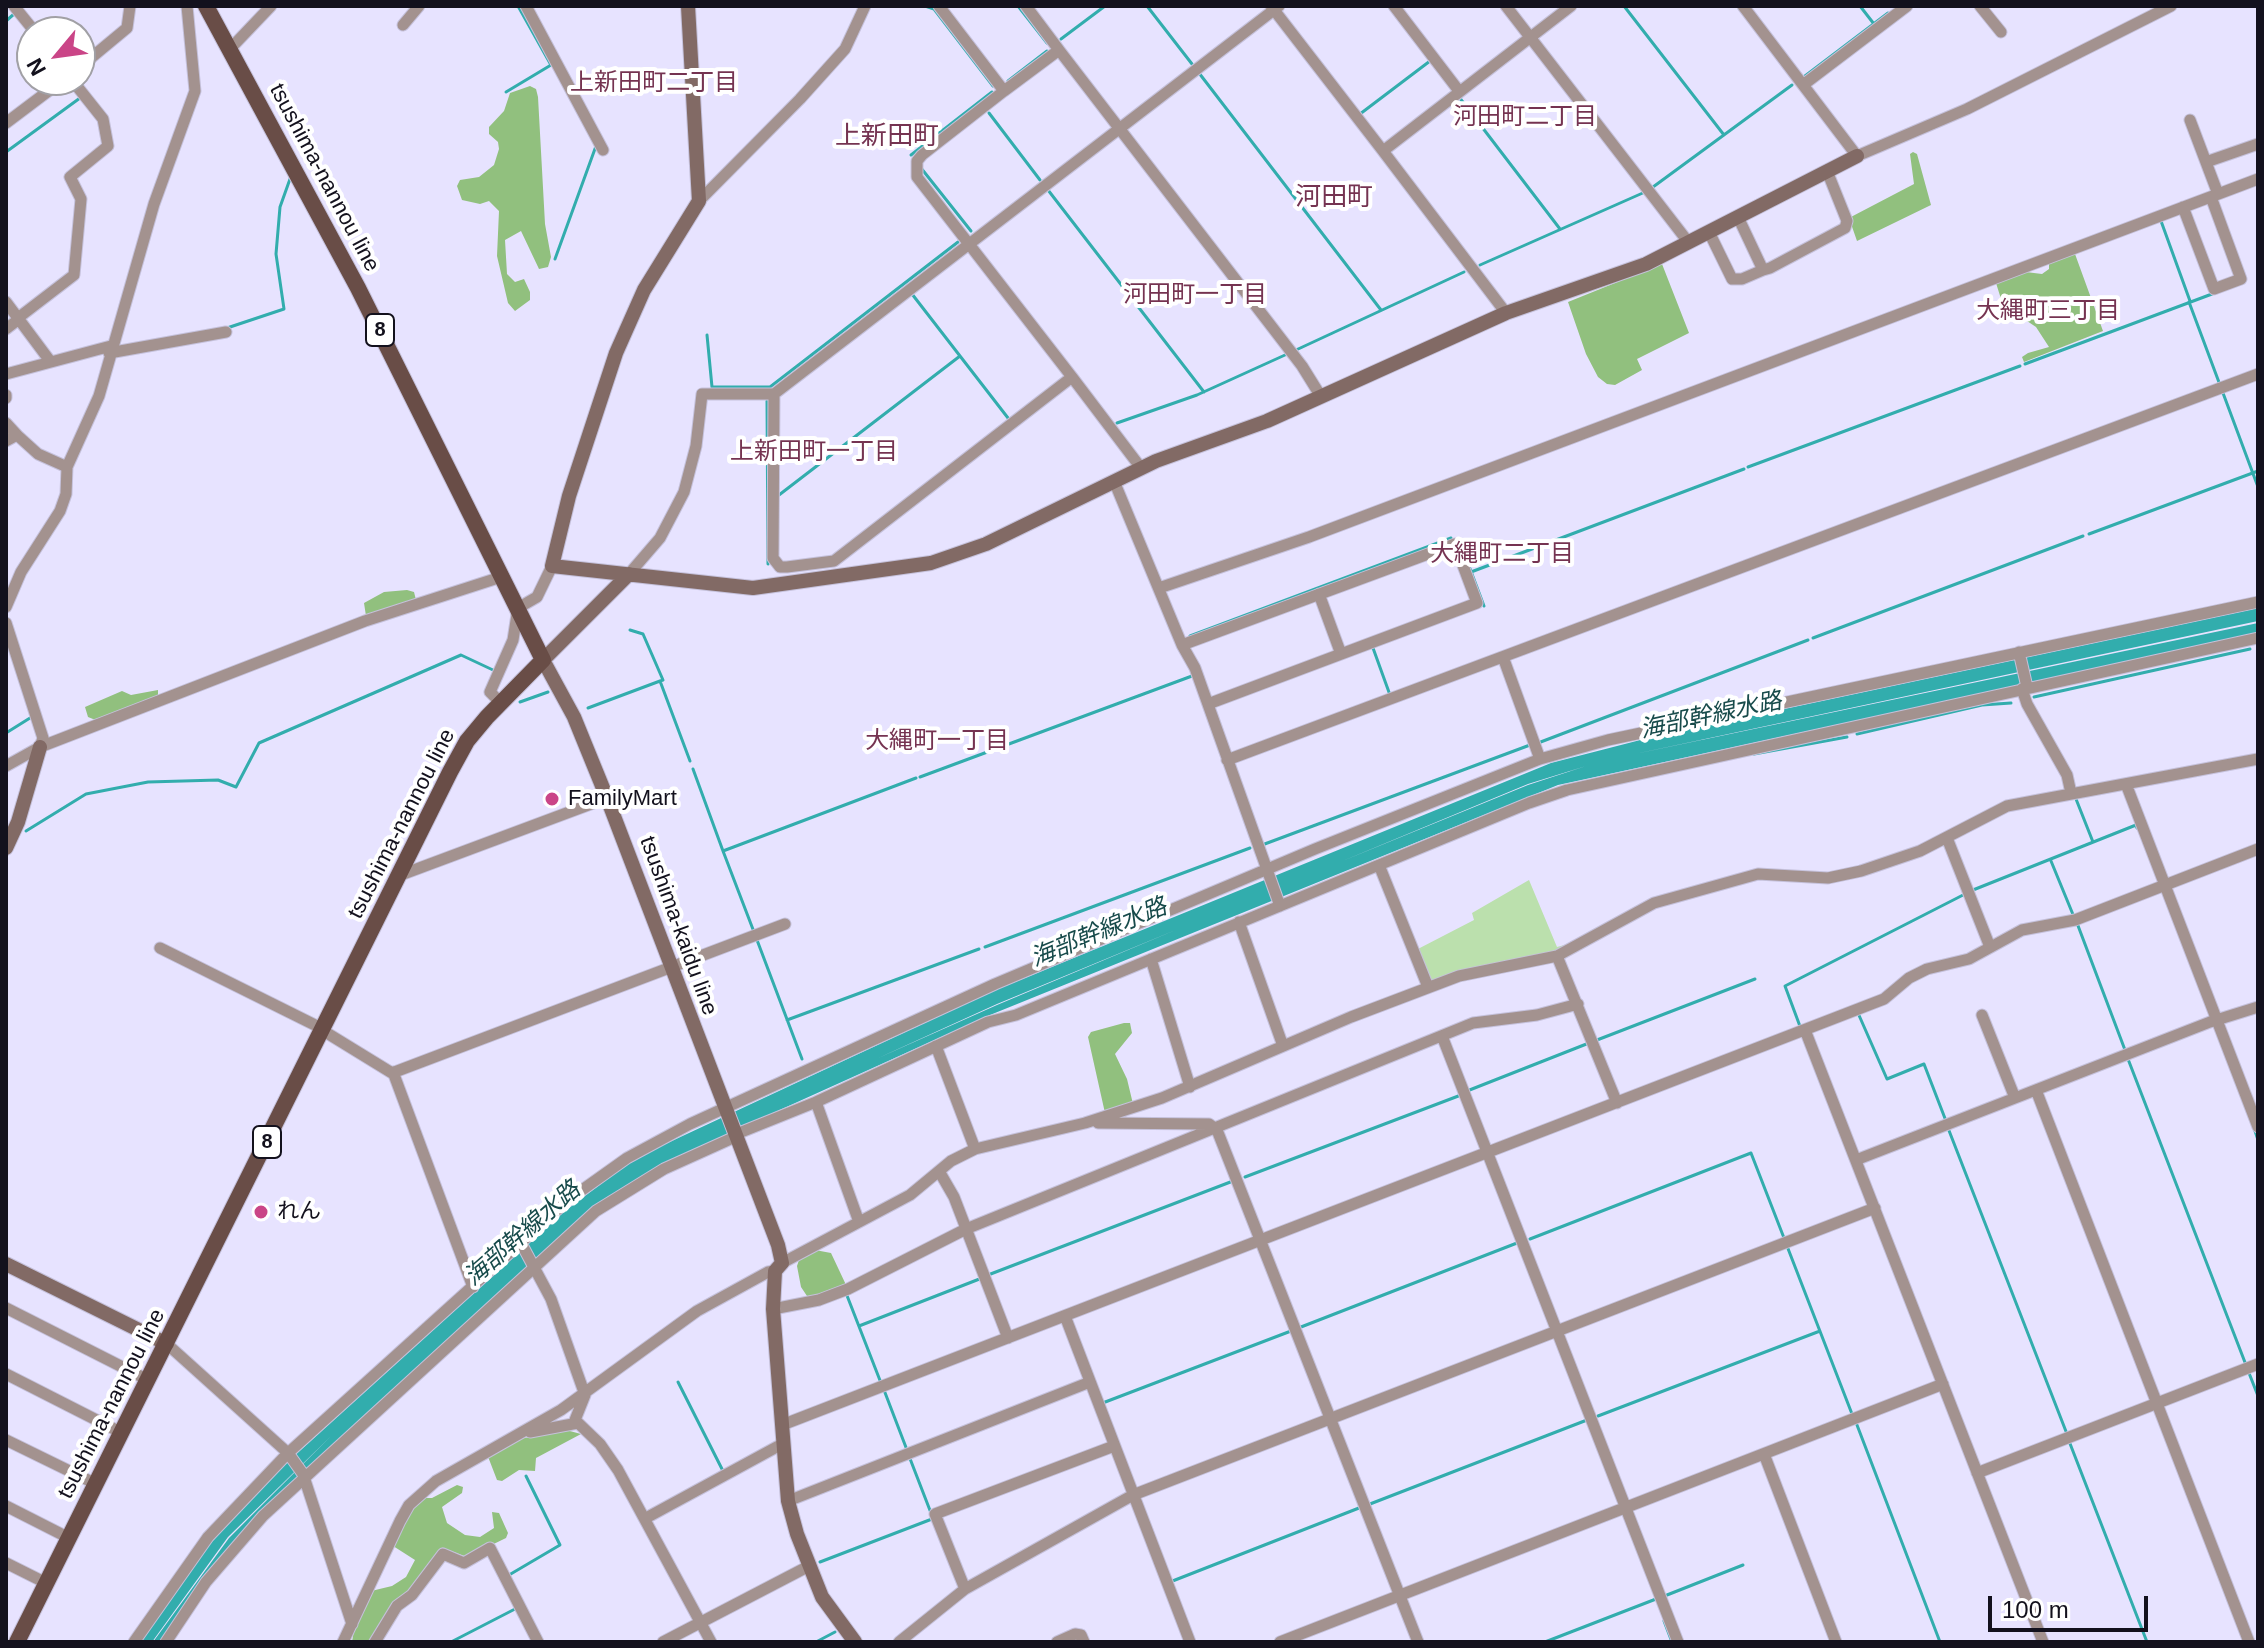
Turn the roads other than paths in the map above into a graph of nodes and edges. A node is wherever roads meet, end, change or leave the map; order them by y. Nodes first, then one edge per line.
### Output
1 (130, 6) edge
2 (187, 6) edge
3 (206, 6) edge
4 (271, 6) edge
5 (419, 6) edge
6 (526, 6) edge
7 (688, 6) edge
8 (865, 6) edge
9 (939, 6) edge
10 (1026, 6) edge
11 (1394, 6) edge
12 (1506, 6) edge
13 (1571, 6) edge
14 (1743, 6) edge
15 (1907, 6) edge
16 (1980, 6) edge
17 (2171, 6) edge
18 (1275, 7) edge
19 (403, 25) dead end
20 (2001, 32) dead end
21 (1530, 37) junction
22 (229, 50) junction
23 (1059, 50) junction
24 (96, 54) edge
25 (1803, 85) junction
26 (1004, 91) junction
27 (1459, 91) junction
28 (42, 96) edge
29 (85, 96) edge
30 (2190, 120) dead end
31 (6, 123) edge
32 (1119, 128) junction
33 (2258, 144) edge
34 (603, 150) dead end
35 (1383, 151) junction
36 (1857, 156) junction
37 (2206, 162) junction
38 (1827, 171) junction
39 (2258, 179) edge
40 (2214, 196) junction
41 (699, 201) junction
42 (2183, 207) junction
43 (1738, 217) junction
44 (1709, 232) junction
45 (969, 242) junction
46 (1689, 243) junction
47 (1763, 270) junction
48 (6, 302) edge
49 (1506, 313) junction
50 (18, 318) junction
51 (6, 329) edge
52 (226, 332) dead end
53 (110, 350) junction
54 (50, 361) junction
55 (6, 374) edge
56 (2258, 374) edge
57 (1072, 377) junction
58 (774, 394) junction
59 (1320, 395) junction
60 (6, 423) edge
61 (12, 438) edge
62 (67, 467) junction
63 (1141, 468) junction
64 (1114, 481) junction
65 (552, 566) junction
66 (629, 574) junction
67 (501, 577) junction
68 (1159, 588) junction
69 (1319, 594) junction
70 (2258, 602) edge
71 (6, 607) edge
72 (518, 608) junction
73 (6, 623) edge
74 (2258, 638) edge
75 (1182, 645) junction
76 (1341, 654) junction
77 (2020, 654) junction
78 (1503, 657) junction
79 (543, 660) junction
80 (2025, 687) junction
81 (501, 703) junction
82 (1208, 704) junction
83 (40, 747) junction
84 (1540, 759) junction
85 (2258, 759) edge
86 (1227, 760) junction
87 (6, 766) edge
88 (2126, 784) junction
89 (2071, 793) junction
90 (607, 798) junction
91 (1947, 838) junction
92 (6, 848) edge
93 (2258, 849) edge
94 (1379, 865) junction
95 (1266, 870) junction
96 (398, 876) junction
97 (2165, 885) junction
98 (1280, 906) junction
99 (1239, 922) junction
100 (785, 924) dead end
101 (1990, 947) junction
102 (160, 948) dead end
103 (1557, 956) junction
104 (1151, 959) junction
105 (670, 969) junction
106 (1428, 987) junction
107 (1578, 1004) junction
108 (2258, 1007) edge
109 (1982, 1015) dead end
110 (2217, 1021) junction
111 (322, 1030) junction
112 (1805, 1030) junction
113 (1442, 1036) junction
114 (936, 1046) junction
115 (1283, 1046) junction
116 (393, 1072) junction
117 (1190, 1087) junction
118 (2036, 1090) junction
119 (2015, 1098) junction
120 (816, 1102) junction
121 (1617, 1103) junction
122 (724, 1112) junction
123 (1085, 1123) junction
124 (2258, 1127) edge
125 (1217, 1130) junction
126 (734, 1136) junction
127 (975, 1149) junction
128 (1488, 1152) junction
129 (1856, 1160) junction
130 (939, 1171) junction
131 (1875, 1208) junction
132 (859, 1222) junction
133 (966, 1229) junction
134 (1261, 1240) junction
135 (522, 1245) junction
136 (6, 1264) edge
137 (534, 1267) junction
138 (779, 1267) junction
139 (473, 1287) junction
140 (6, 1308) edge
141 (773, 1309) junction
142 (1065, 1316) junction
143 (1557, 1330) junction
144 (1008, 1338) junction
145 (167, 1344) junction
146 (2258, 1364) edge
147 (6, 1374) edge
148 (148, 1380) junction
149 (1090, 1382) junction
150 (1943, 1384) junction
151 (584, 1391) junction
152 (2158, 1403) junction
153 (1330, 1418) junction
154 (578, 1423) junction
155 (782, 1425) junction
156 (122, 1433) junction
157 (522, 1433) junction
158 (6, 1440) edge
159 (784, 1443) junction
160 (1114, 1446) junction
161 (289, 1454) junction
162 (1764, 1454) junction
163 (1977, 1473) junction
164 (304, 1476) junction
165 (96, 1484) junction
166 (1133, 1495) junction
167 (788, 1501) junction
168 (6, 1506) edge
169 (1627, 1509) junction
170 (646, 1518) junction
171 (69, 1538) junction
172 (6, 1563) edge
173 (809, 1566) junction
174 (46, 1583) junction
175 (965, 1589) junction
176 (1399, 1595) junction
177 (352, 1619) junction
178 (701, 1622) junction
179 (17, 1642) edge
180 (134, 1642) edge
181 (166, 1642) edge
182 (343, 1642) edge
183 (350, 1642) edge
184 (375, 1642) edge
185 (538, 1642) edge
186 (663, 1642) edge
187 (711, 1642) edge
188 (855, 1642) edge
189 (899, 1642) edge
190 (1057, 1642) edge
191 (1084, 1642) edge
192 (1190, 1642) edge
193 (1280, 1642) edge
194 (1418, 1642) edge
195 (1678, 1642) edge
196 (1836, 1642) edge
197 (2043, 1642) edge
198 (2249, 1642) edge

1 - 24 street
2 - 53 street
3 - 22 main road, tsushima-nannou line / 8
4 - 22 street
5 - 19 street
6 - 34 street
7 - 41 main road
8 - 41 street
9 - 26 street
10 - 23 street
11 - 27 street
12 - 21 street
13 - 21 street
14 - 25 street
15 - 25 street
16 - 20 street
17 - 36 street
18 - 32 street
18 - 35 street
21 - 27 street
21 - 46 street
22 - 67 main road, tsushima-nannou line / 8
23 - 26 street
23 - 32 street
25 - 36 street
26 - 45 street
27 - 35 street
28 - 31 street
29 - 50 street
30 - 37 street
32 - 45 street
32 - 59 street
33 - 37 street
35 - 49 street
36 - 38 main road
37 - 40 street
38 - 43 main road
38 - 47 street
39 - 40 street
40 - 42 street
40 - 42 street
41 - 65 main road
42 - 68 street
43 - 44 main road
43 - 47 street
44 - 46 main road
44 - 47 street
45 - 57 street
45 - 58 street
46 - 49 main road
48 - 50 street
49 - 59 main road
50 - 51 street
50 - 54 street
52 - 53 street
53 - 54 street
53 - 62 street
54 - 55 street
56 - 78 street
57 - 58 street
57 - 63 street
58 - 66 street
59 - 63 main road
60 - 61 street
61 - 62 street
62 - 71 street
63 - 64 main road
64 - 66 main road
64 - 68 street
65 - 66 main road
65 - 72 street
66 - 79 main road
67 - 72 main road, tsushima-nannou line / 8
67 - 83 street
68 - 75 street
69 - 75 street
69 - 76 street
69 - 76 street
70 - 77 street
72 - 79 main road, tsushima-nannou line / 8
72 - 81 street
73 - 83 street
74 - 80 street
75 - 82 street
76 - 82 street
77 - 80 street
77 - 84 street
78 - 84 street
78 - 86 street
79 - 81 main road, tsushima-nannou line / 8
79 - 90 main road, tsushima-kaidu line
80 - 89 street
80 - 94 street
81 - 96 main road, tsushima-nannou line / 8
82 - 86 street
83 - 87 street
83 - 92 main road
84 - 95 street
85 - 88 street
86 - 95 street
88 - 89 street
88 - 97 street
89 - 91 street
90 - 96 street
90 - 105 main road, tsushima-kaidu line
91 - 101 street
91 - 103 street
93 - 97 street
94 - 98 street
94 - 106 street
95 - 98 street
95 - 122 street
96 - 111 main road, tsushima-nannou line / 8
97 - 101 street
97 - 110 street
98 - 99 street
99 - 104 street
99 - 115 street
100 - 105 street
101 - 112 street
102 - 111 street
103 - 106 street
103 - 107 street
104 - 114 street
104 - 117 street
105 - 116 street
105 - 122 main road, tsushima-kaidu line
106 - 115 street
107 - 113 street
107 - 121 street
108 - 110 street
109 - 119 street
110 - 118 street
110 - 124 street
111 - 116 street
111 - 145 main road, tsushima-nannou line / 8
112 - 121 street
112 - 129 street
113 - 125 street
113 - 128 street
114 - 120 street
114 - 127 street
115 - 117 street
116 - 139 street
117 - 123 street
118 - 119 street
118 - 152 street
119 - 129 street
120 - 126 street
120 - 132 street
121 - 128 street
122 - 126 main road, tsushima-kaidu line
122 - 135 street
123 - 125 street
123 - 127 street
125 - 133 street
125 - 134 street
126 - 137 street
126 - 138 main road, tsushima-kaidu line
127 - 130 street
128 - 134 street
128 - 143 street
129 - 131 street
130 - 132 street
130 - 133 street
131 - 143 street
131 - 150 street
132 - 138 street
133 - 141 street
133 - 144 street
134 - 142 street
134 - 153 street
135 - 137 street
135 - 139 street
136 - 145 main road
137 - 151 street
137 - 164 street
138 - 141 main road, tsushima-kaidu line
138 - 151 street
139 - 161 street
140 - 148 street
141 - 155 main road, tsushima-kaidu line
142 - 144 street
142 - 149 street
143 - 153 street
143 - 169 street
144 - 155 street
145 - 148 main road, tsushima-nannou line / 8
145 - 161 street
146 - 152 street
147 - 156 street
148 - 156 main road, tsushima-nannou line / 8
149 - 160 street
149 - 167 street
150 - 162 street
150 - 163 street
151 - 154 street
151 - 157 street
152 - 163 street
152 - 198 street
153 - 166 street
153 - 176 street
154 - 157 street
154 - 170 street
155 - 159 main road, tsushima-kaidu line
156 - 165 main road, tsushima-nannou line / 8
157 - 177 street
158 - 165 street
159 - 167 main road, tsushima-kaidu line
159 - 170 street
160 - 166 street
160 - 175 street
161 - 164 street
161 - 180 street
162 - 169 street
162 - 196 street
163 - 197 street
164 - 177 street
164 - 181 street
165 - 171 main road, tsushima-nannou line / 8
166 - 175 street
166 - 192 street
167 - 173 main road, tsushima-kaidu line
168 - 171 street
169 - 176 street
169 - 195 street
170 - 178 street
171 - 174 main road, tsushima-nannou line / 8
172 - 174 street
173 - 178 street
173 - 188 main road, tsushima-kaidu line
174 - 179 main road, tsushima-nannou line / 8
175 - 189 street
176 - 193 street
176 - 194 street
177 - 182 street
177 - 183 street
178 - 186 street
178 - 187 street
184 - 185 street
190 - 191 street

